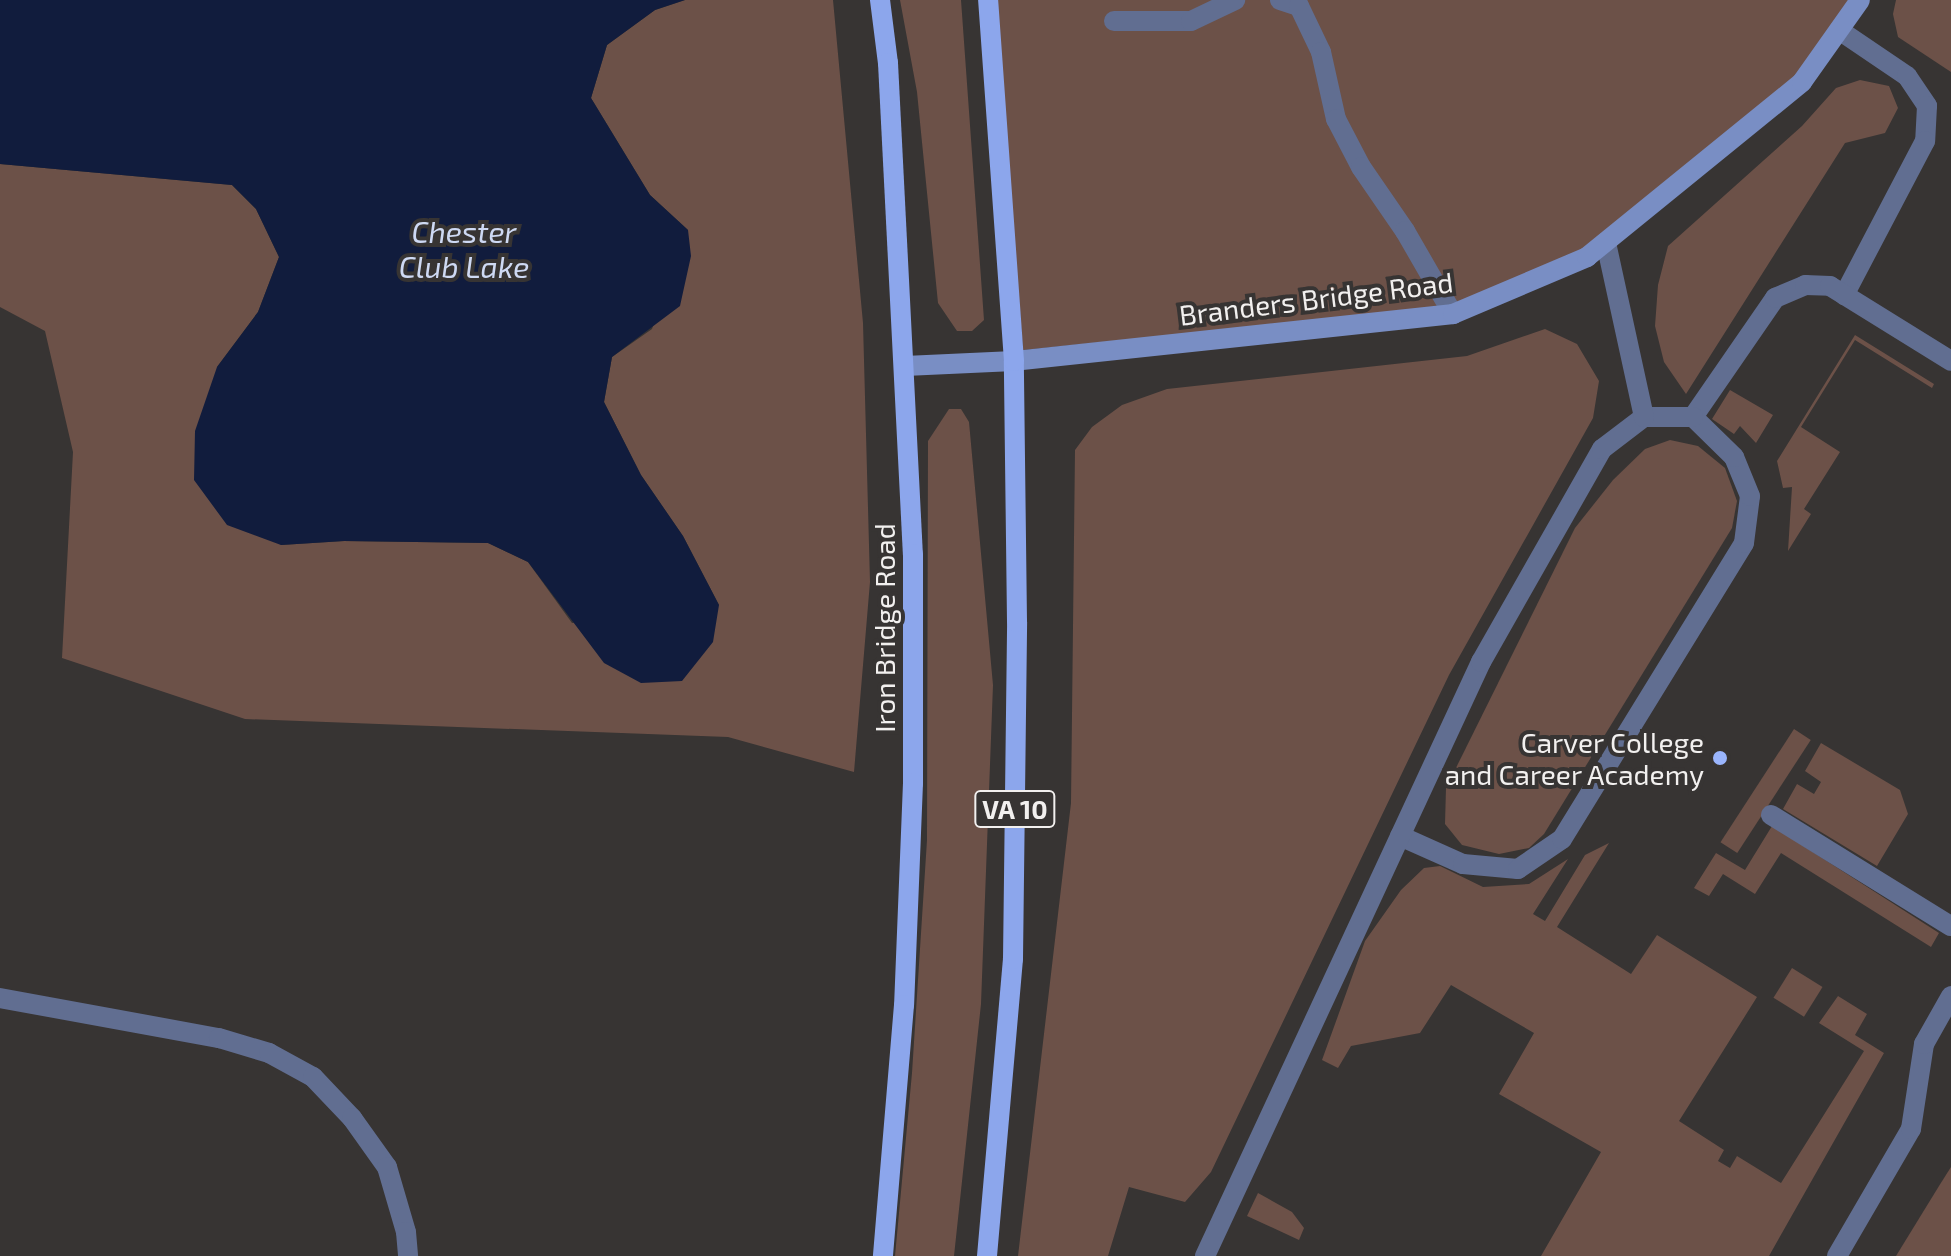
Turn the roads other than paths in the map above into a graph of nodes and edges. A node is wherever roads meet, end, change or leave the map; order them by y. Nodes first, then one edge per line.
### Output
1 (880, 0) edge
2 (988, 0) edge
3 (1235, 0) edge
4 (1280, 0) edge
5 (1860, 0) edge
6 (1114, 21) dead end
7 (1839, 30) junction
8 (1606, 242) junction
9 (1844, 295) junction
10 (1453, 314) junction
11 (1014, 361) junction
12 (1951, 361) edge
13 (905, 366) junction
14 (1644, 417) junction
15 (1693, 417) junction
16 (1771, 815) dead end
17 (1400, 836) junction
18 (1951, 926) edge
19 (1951, 996) edge
20 (0, 998) edge
21 (408, 1256) edge
22 (883, 1256) edge
23 (987, 1256) edge
24 (1205, 1256) edge
25 (1837, 1256) edge

1 - 13 main road, Iron Bridge Road
2 - 11 main road, VA 10
3 - 6 street
4 - 10 street
5 - 7 street, Branders Bridge Road
7 - 8 street, Branders Bridge Road
7 - 9 street
8 - 10 street, Branders Bridge Road
8 - 14 street
9 - 12 street
9 - 15 street
10 - 11 street, Branders Bridge Road
11 - 13 street, Branders Bridge Road
11 - 23 main road, VA 10
13 - 22 main road, Iron Bridge Road
14 - 15 street
14 - 17 street
15 - 17 street
16 - 18 street
17 - 24 street
19 - 25 street
20 - 21 street

